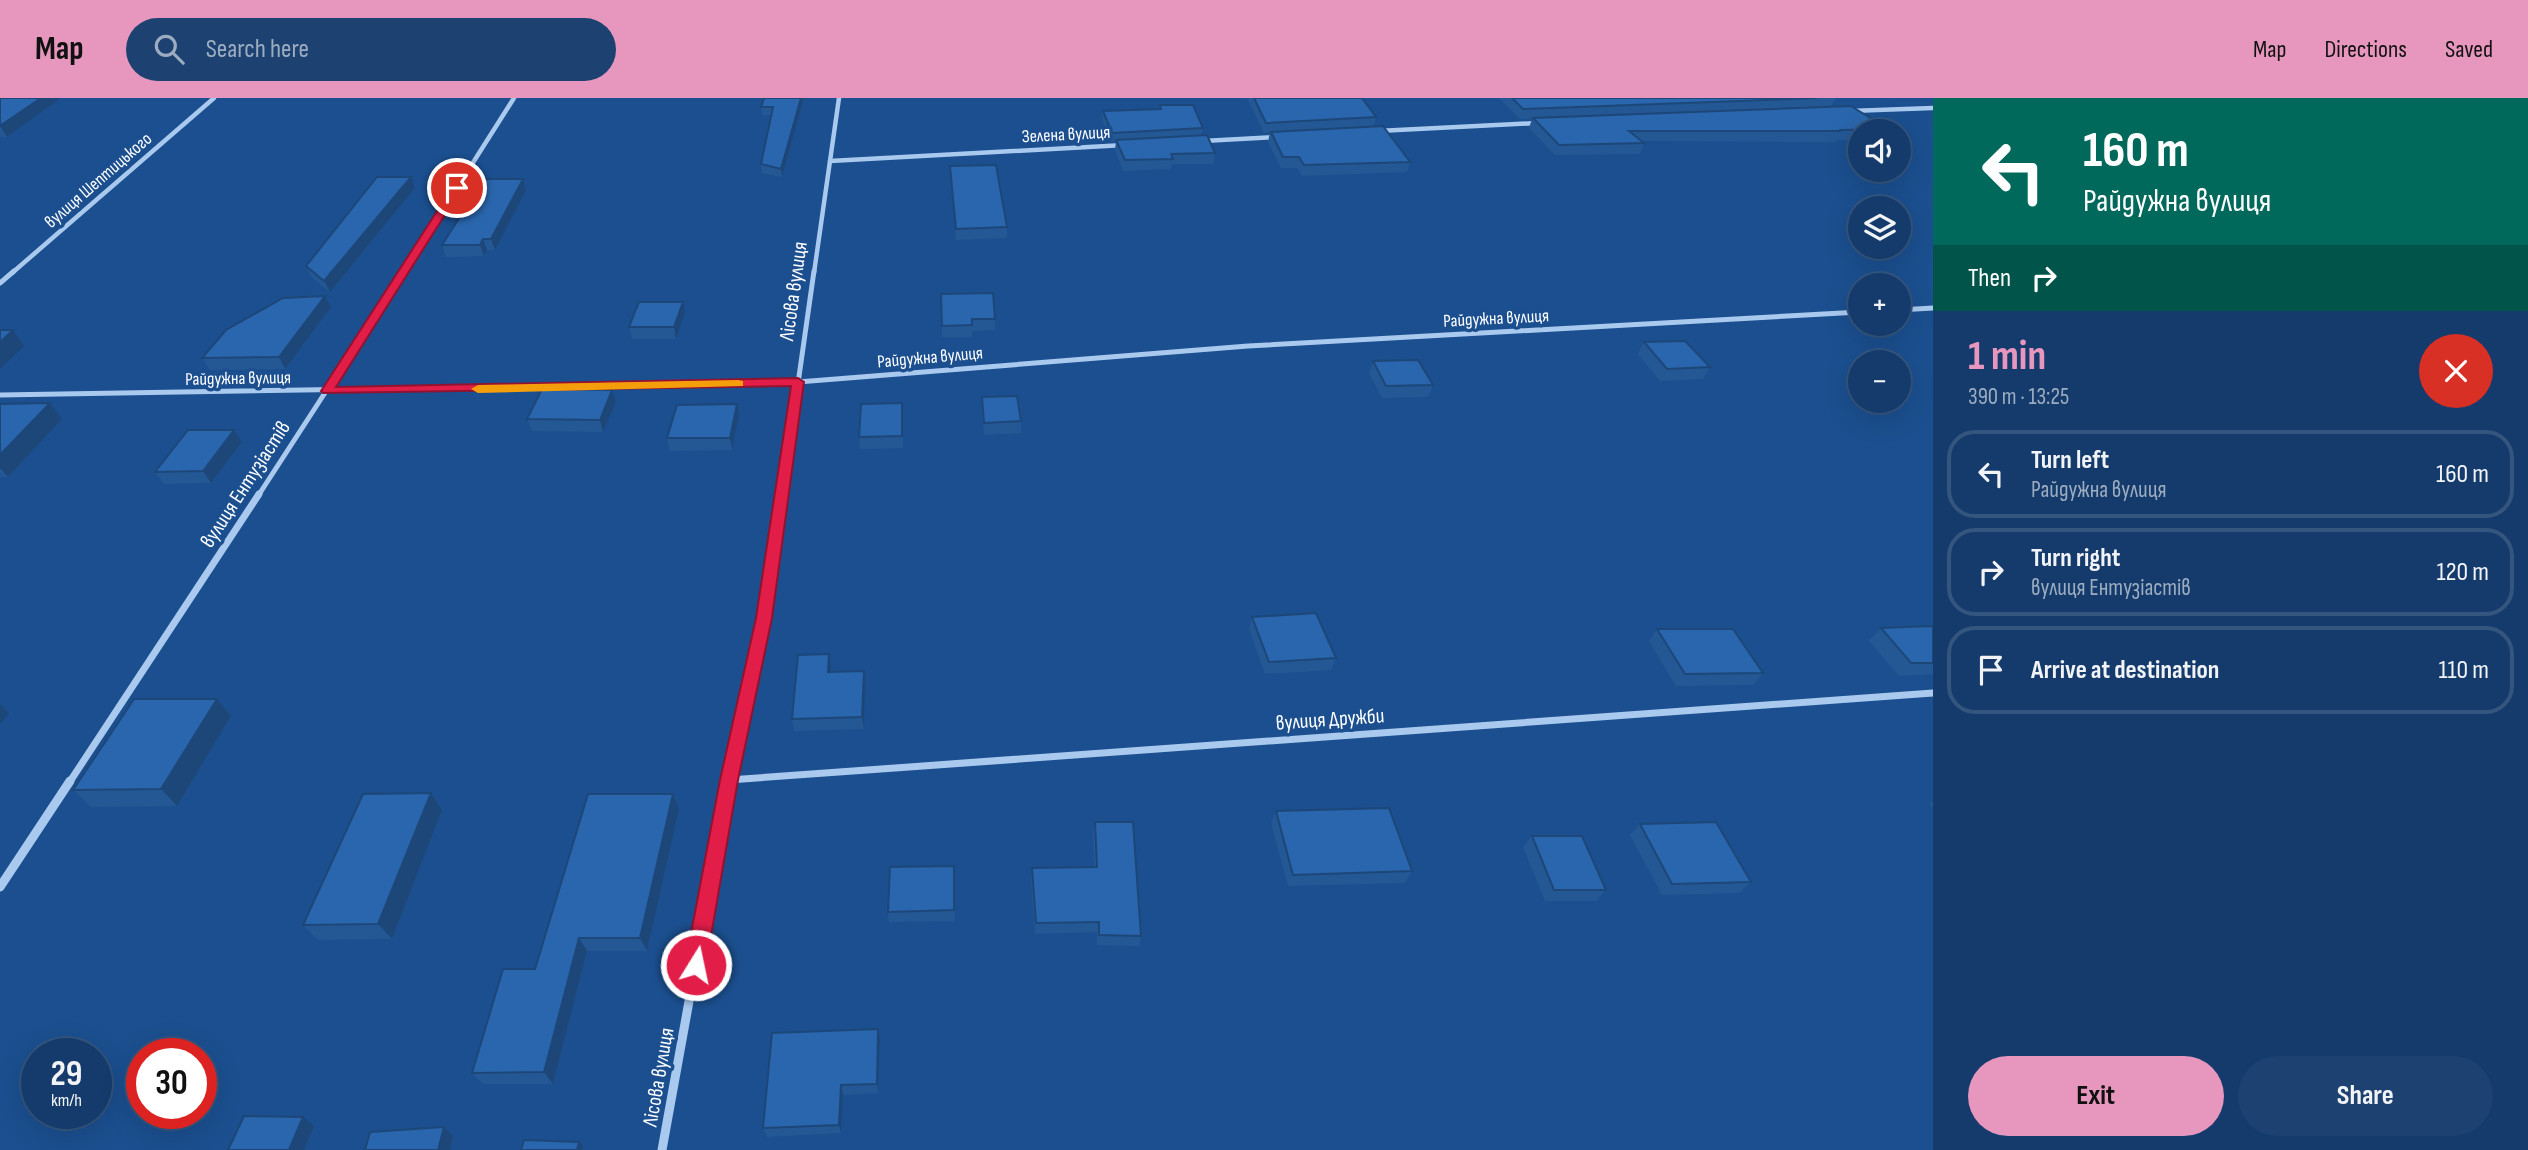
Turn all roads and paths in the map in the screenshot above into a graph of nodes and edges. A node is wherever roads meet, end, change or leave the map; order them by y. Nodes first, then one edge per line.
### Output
1 (214, 98) edge
2 (514, 98) edge
3 (839, 98) edge
4 (1933, 108) edge
5 (1839, 111) edge
6 (1540, 123) edge
7 (1373, 132) edge
8 (1289, 136) edge
9 (1192, 141) edge
10 (1136, 144) edge
11 (830, 161) junction
12 (0, 283) edge
13 (1933, 308) edge
14 (1911, 309) edge
15 (1848, 313) edge
16 (798, 382) junction
17 (327, 391) junction
18 (0, 395) edge
19 (1933, 693) edge
20 (729, 780) junction
21 (0, 887) edge
22 (662, 1150) edge

1 - 12 street, вулиця Шептицького
2 - 17 street, вулиця Ентузіастів
3 - 11 street, Лісова вулиця
4 - 5 street
6 - 7 street
8 - 9 street
10 - 11 street, Зелена вулиця
11 - 16 street, Лісова вулиця
13 - 14 street
15 - 16 street, Райдужна вулиця
16 - 17 street, Райдужна вулиця
16 - 20 street, Лісова вулиця
17 - 18 street, Райдужна вулиця
17 - 21 street, вулиця Ентузіастів
19 - 20 street, вулиця Дружби
20 - 22 street, Лісова вулиця

